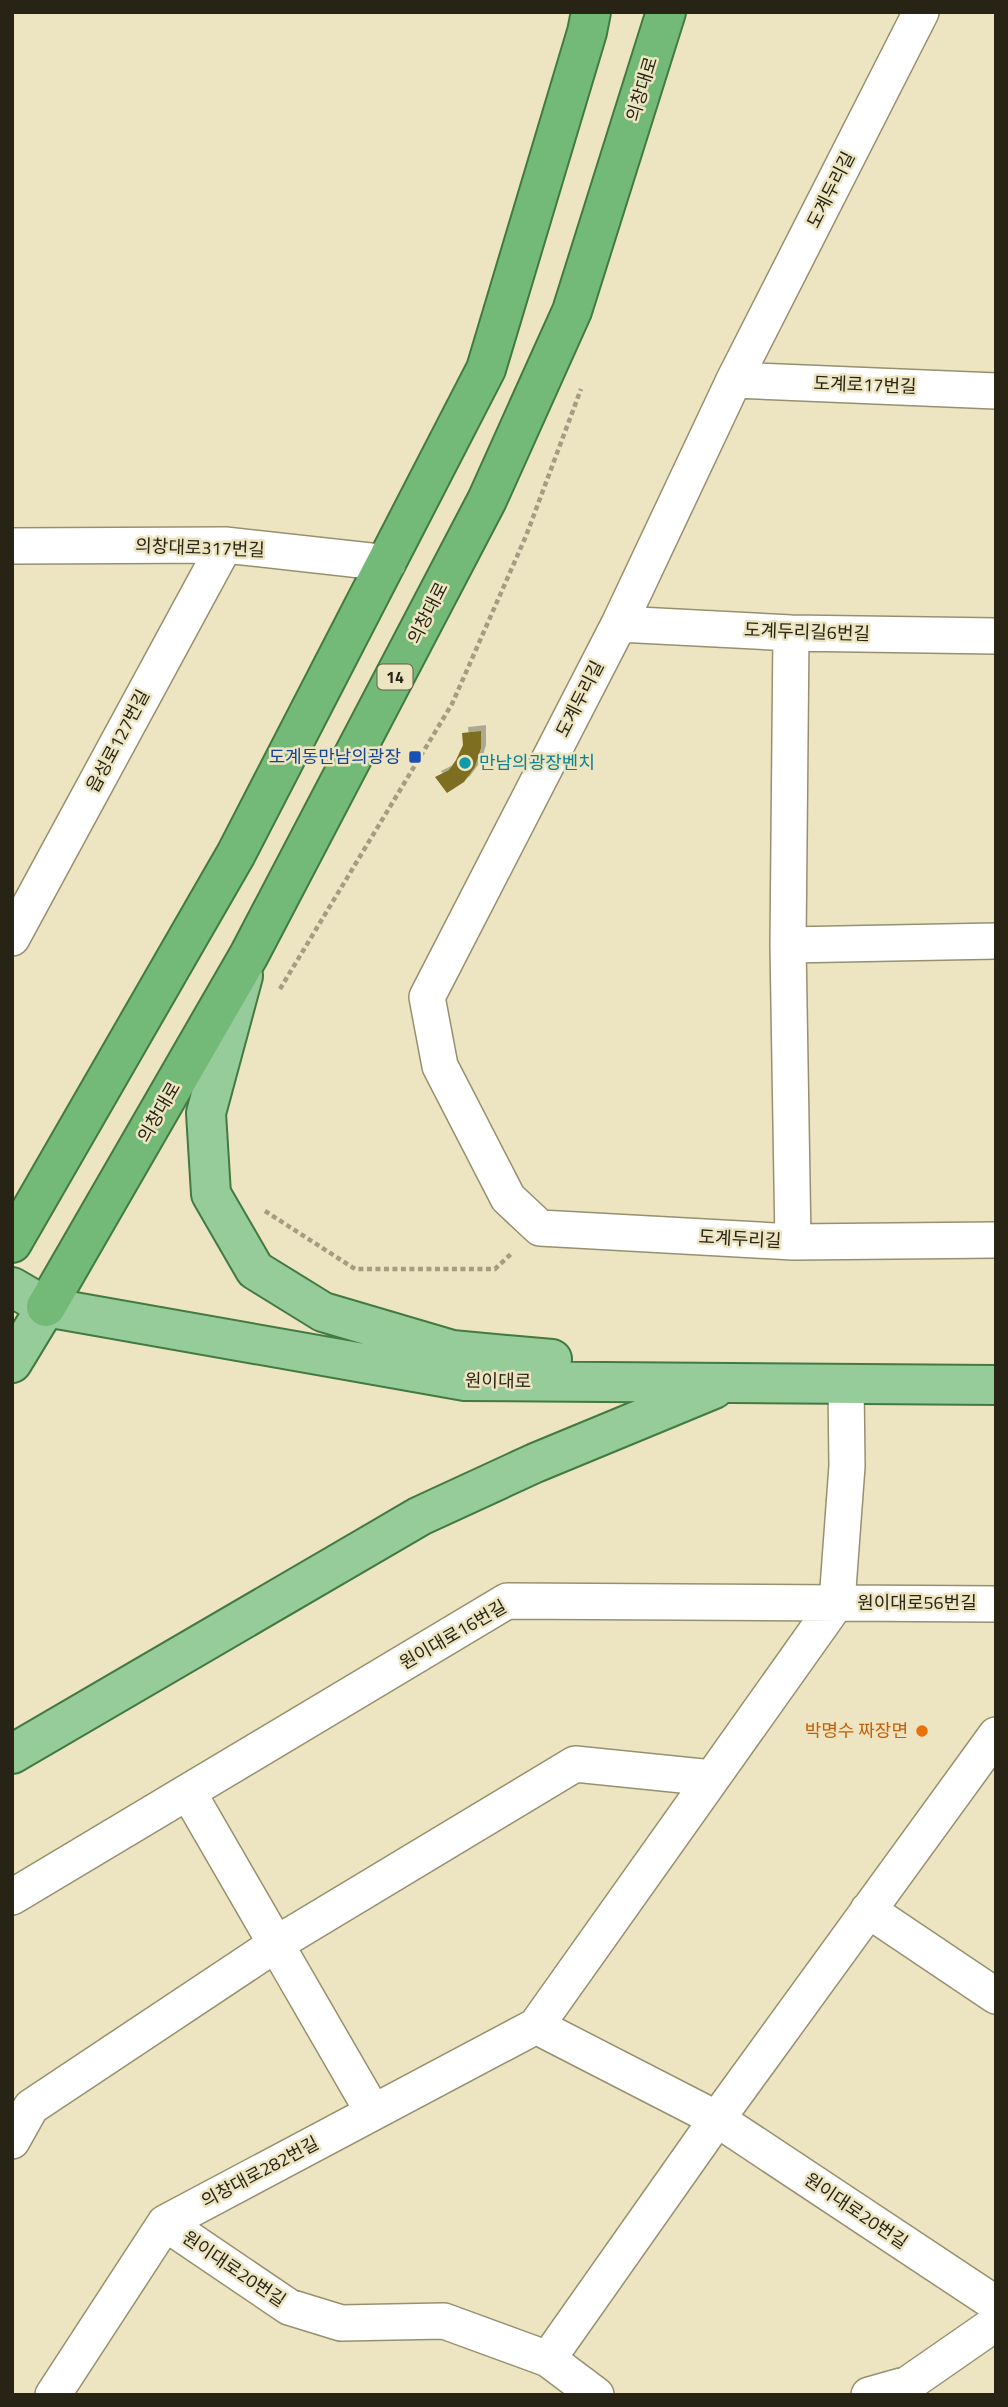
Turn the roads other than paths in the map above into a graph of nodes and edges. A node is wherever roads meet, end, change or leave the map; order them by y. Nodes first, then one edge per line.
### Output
1 (591, 12) edge
2 (666, 12) edge
3 (921, 12) edge
4 (734, 380) junction
5 (996, 391) edge
6 (225, 545) junction
7 (12, 546) edge
8 (388, 563) junction
9 (619, 624) junction
10 (792, 633) junction
11 (996, 636) edge
12 (12, 938) edge
13 (996, 940) edge
14 (788, 945) junction
15 (249, 956) junction
16 (996, 1240) edge
17 (793, 1242) junction
18 (12, 1243) edge
19 (12, 1287) edge
20 (47, 1307) junction
21 (12, 1363) edge
22 (731, 1382) junction
23 (846, 1384) junction
24 (996, 1385) edge
25 (837, 1602) junction
26 (996, 1604) edge
27 (996, 1735) edge
28 (12, 1754) edge
29 (712, 1779) junction
30 (188, 1792) junction
31 (12, 1897) edge
32 (868, 1910) junction
33 (276, 1944) junction
34 (996, 1996) edge
35 (536, 2026) junction
36 (373, 2112) junction
37 (717, 2119) junction
38 (12, 2141) edge
39 (165, 2223) junction
40 (996, 2304) edge
41 (996, 2323) edge
42 (548, 2359) junction
43 (53, 2395) edge
44 (596, 2395) edge
45 (869, 2395) edge

1 - 8 highway
2 - 15 highway, 의창대로 / 14
3 - 4 street, 도계두리길
4 - 5 street, 도계로17번길
4 - 9 street, 도계두리길
6 - 7 street, 의창대로317번길
6 - 8 street, 의창대로317번길
6 - 12 street, 읍성로127번길
8 - 18 highway
9 - 10 street, 도계두리길6번길
9 - 17 street, 도계두리길
10 - 11 street, 도계두리길6번길
10 - 14 street, 도계두리길
13 - 14 street
14 - 17 street, 도계두리길
15 - 20 highway, 의창대로 / 14
15 - 22 main road
16 - 17 street, 도계두리길
19 - 20 main road, 원이대로
20 - 21 main road, 의창대로 / 14
20 - 22 main road, 원이대로
22 - 23 main road, 원이대로
22 - 28 main road
23 - 24 main road, 원이대로
23 - 25 street
25 - 26 street, 원이대로56번길
25 - 29 street
25 - 30 street, 원이대로16번길
27 - 32 street
29 - 33 street
29 - 35 street
30 - 31 street
30 - 33 street
32 - 34 street
32 - 37 street
33 - 36 street
33 - 38 street
35 - 36 street, 의창대로282번길
35 - 37 street, 원이대로20번길
36 - 39 street, 의창대로282번길
37 - 40 street, 원이대로20번길
37 - 42 street
39 - 42 street, 원이대로20번길
39 - 43 street, 의창대로282번길
41 - 45 street
42 - 44 street, 원이대로20번길

